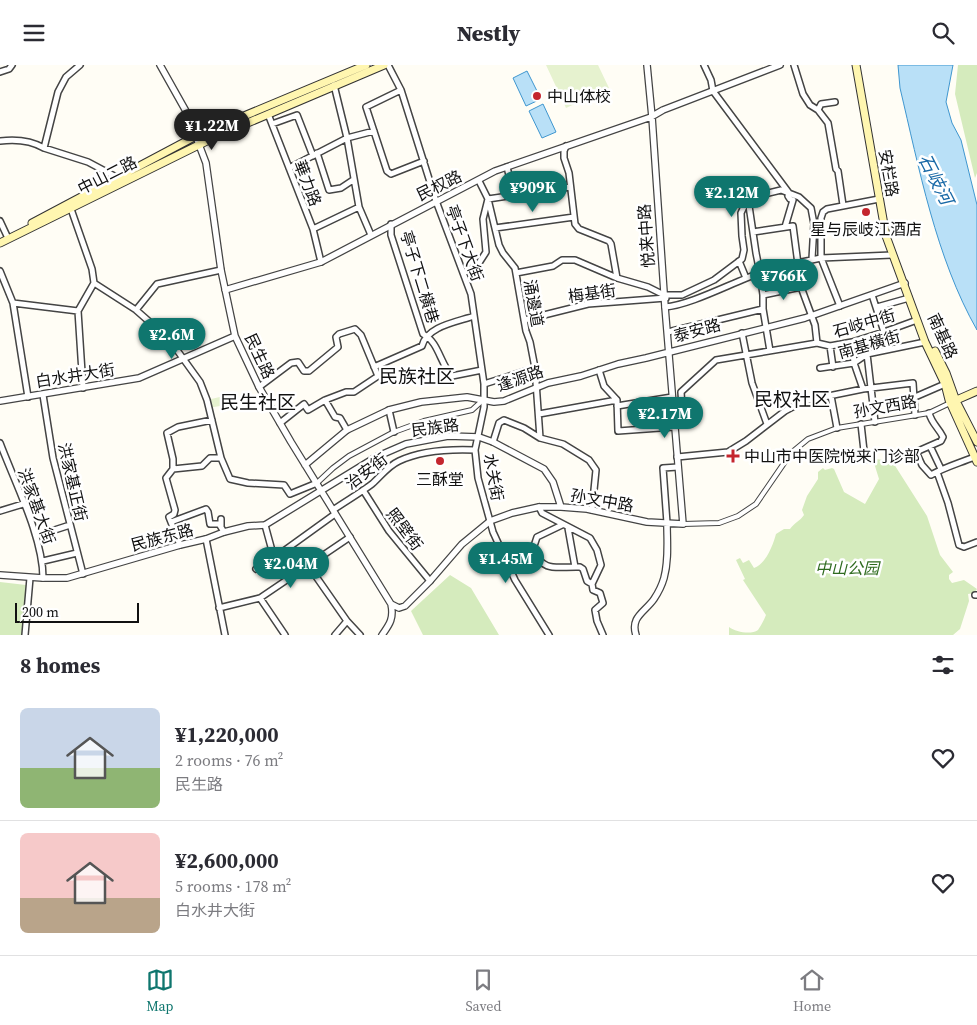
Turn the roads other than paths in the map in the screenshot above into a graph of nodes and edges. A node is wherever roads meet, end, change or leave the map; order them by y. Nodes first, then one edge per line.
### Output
1 (12, 65) edge
2 (80, 65) edge
3 (366, 65) edge
4 (384, 65) edge
5 (388, 65) edge
6 (647, 65) edge
7 (704, 65) edge
8 (780, 65) edge
9 (794, 65) edge
10 (857, 65) edge
11 (162, 67) edge
12 (0, 72) edge
13 (334, 85) junction
14 (401, 90) junction
15 (713, 91) junction
16 (835, 101) dead end
17 (818, 110) junction
18 (268, 114) junction
19 (652, 117) junction
20 (272, 124) junction
21 (374, 131) junction
22 (196, 136) junction
23 (347, 138) junction
24 (0, 141) edge
25 (200, 145) junction
26 (566, 146) junction
27 (44, 148) junction
28 (315, 154) junction
29 (424, 161) junction
30 (507, 167) junction
31 (289, 168) junction
32 (118, 178) junction
33 (353, 179) junction
34 (478, 181) junction
35 (570, 187) junction
36 (789, 193) junction
37 (514, 196) junction
38 (748, 198) junction
39 (488, 199) junction
40 (879, 199) junction
41 (436, 201) junction
42 (843, 205) junction
43 (359, 207) junction
44 (71, 209) junction
45 (574, 217) junction
46 (0, 221) edge
47 (35, 224) junction
48 (391, 224) junction
49 (785, 227) junction
50 (495, 228) junction
51 (313, 229) junction
52 (25, 232) junction
53 (753, 232) junction
54 (371, 235) junction
55 (3, 237) edge
56 (0, 243) edge
57 (0, 248) edge
58 (892, 255) junction
59 (821, 258) junction
60 (812, 259) junction
61 (739, 261) junction
62 (321, 262) junction
63 (797, 263) junction
64 (221, 270) junction
65 (0, 271) edge
66 (463, 273) junction
67 (516, 273) junction
68 (760, 273) junction
69 (617, 278) junction
70 (746, 278) junction
71 (94, 283) junction
72 (904, 283) junction
73 (801, 287) junction
74 (225, 290) junction
75 (692, 290) junction
76 (763, 295) junction
77 (872, 295) junction
78 (665, 297) junction
79 (696, 298) junction
80 (909, 298) junction
81 (13, 303) junction
82 (840, 306) junction
83 (665, 307) junction
84 (877, 307) junction
85 (763, 309) junction
86 (136, 310) junction
87 (78, 311) junction
88 (811, 315) junction
89 (474, 316) junction
90 (524, 320) junction
91 (917, 320) junction
92 (767, 327) junction
93 (668, 332) junction
94 (884, 332) junction
95 (742, 333) junction
96 (235, 336) junction
97 (427, 336) junction
98 (852, 342) junction
99 (925, 342) junction
100 (816, 343) junction
101 (830, 346) junction
102 (770, 351) junction
103 (669, 352) junction
104 (867, 354) junction
105 (746, 355) junction
106 (184, 358) junction
107 (854, 363) junction
108 (374, 367) junction
109 (833, 367) junction
110 (535, 368) junction
111 (820, 368) dead end
112 (482, 370) junction
113 (599, 370) junction
114 (484, 384) junction
115 (945, 384) junction
116 (538, 386) junction
117 (259, 387) junction
118 (83, 388) junction
119 (871, 388) junction
120 (863, 389) junction
121 (977, 391) edge
122 (43, 395) junction
123 (831, 395) junction
124 (28, 397) junction
125 (672, 397) junction
126 (915, 397) junction
127 (484, 399) junction
128 (325, 400) junction
129 (0, 401) edge
130 (953, 402) junction
131 (617, 403) junction
132 (389, 410) junction
133 (673, 413) junction
134 (929, 413) junction
135 (539, 414) junction
136 (915, 415) junction
137 (212, 420) junction
138 (875, 422) junction
139 (280, 423) junction
140 (767, 424) junction
141 (861, 424) junction
142 (674, 427) junction
143 (838, 428) junction
144 (347, 430) junction
145 (394, 432) junction
146 (479, 437) junction
147 (540, 438) junction
148 (493, 442) junction
149 (977, 442) edge
150 (0, 443) edge
151 (930, 445) junction
152 (475, 450) junction
153 (677, 457) junction
154 (221, 458) junction
155 (865, 460) dead end
156 (976, 460) edge
157 (305, 465) junction
158 (678, 467) junction
159 (173, 469) junction
160 (938, 471) junction
161 (317, 483) junction
162 (363, 490) junction
163 (322, 491) junction
164 (23, 503) junction
165 (539, 507) junction
166 (561, 507) junction
167 (592, 510) junction
168 (0, 511) edge
169 (334, 512) junction
170 (221, 519) dead end
171 (490, 521) junction
172 (171, 522) junction
173 (667, 523) junction
174 (683, 524) junction
175 (70, 525) junction
176 (265, 525) junction
177 (562, 525) junction
178 (221, 526) junction
179 (568, 528) junction
180 (224, 532) junction
181 (36, 536) junction
182 (350, 537) junction
183 (206, 539) junction
184 (977, 542) edge
185 (180, 545) junction
186 (77, 553) junction
187 (274, 558) junction
188 (43, 561) junction
189 (308, 565) junction
190 (575, 567) junction
191 (256, 569) dead end
192 (83, 573) junction
193 (0, 575) edge
194 (30, 577) junction
195 (43, 578) junction
196 (430, 581) junction
197 (592, 584) junction
198 (260, 598) junction
199 (391, 604) junction
200 (219, 608) junction
201 (347, 621) junction
202 (25, 635) edge
203 (225, 635) edge
204 (285, 635) edge
205 (335, 635) edge
206 (360, 635) edge
207 (382, 635) edge
208 (549, 635) edge
209 (603, 635) edge
210 (636, 635) edge

1 - 12 street
2 - 27 street
3 - 22 main road, 中山二路
4 - 13 main road, 中山二路
5 - 14 street, 亭子下大街
6 - 19 street, 悦来中路
7 - 15 street
8 - 15 street, 民权路
9 - 17 street
10 - 40 main road, 安栏路
10 - 72 main road, 安栏路
11 - 22 street, 民生路
13 - 18 main road, 中山二路
13 - 23 street
14 - 21 street
14 - 29 street, 亭子下大街
15 - 19 street, 民权路
15 - 36 street
16 - 17 street
17 - 42 street
18 - 20 street, 華力路
18 - 25 main road, 中山二路
19 - 26 street, 民权路
19 - 78 street, 悦来中路
20 - 28 street
20 - 31 street, 華力路
21 - 23 street
21 - 29 street
22 - 25 street, 民生路
22 - 32 main road, 中山二路
23 - 28 street
23 - 33 street
24 - 27 street
25 - 44 main road, 中山二路
25 - 64 street, 民生路
26 - 30 street, 民权路
26 - 35 street
27 - 32 street
28 - 31 street
28 - 33 street
29 - 41 street, 亭子下大街
30 - 34 street, 民权路
30 - 37 street
31 - 51 street, 華力路
32 - 47 main road, 中山二路
33 - 43 street
34 - 39 street, 涌邊道
34 - 41 street, 民权路
35 - 37 street
35 - 45 street
36 - 38 street
36 - 49 street
36 - 60 street
37 - 39 street
38 - 53 street
38 - 61 street
39 - 50 street, 涌邊道
39 - 66 street
40 - 42 street
40 - 58 main road, 安栏路
41 - 48 street, 民权路
41 - 66 street, 亭子下大街
42 - 59 street
43 - 51 street
43 - 54 street
44 - 47 main road, 中山二路
44 - 71 street
45 - 50 street
45 - 69 street
46 - 55 street
47 - 52 main road
47 - 55 main road
48 - 54 street, 民权路
48 - 97 street, 亭子下二橫巷
49 - 53 street
49 - 63 street
50 - 67 street, 涌邊道
51 - 62 street, 華力路
52 - 56 main road
52 - 57 main road
53 - 68 street
54 - 62 street, 民权路
58 - 59 street
58 - 72 main road, 安栏路
59 - 60 street
59 - 82 street
60 - 63 street
61 - 70 street
61 - 75 street, 梅基街
62 - 74 street, 民权路
63 - 73 street
64 - 74 street, 民生路
64 - 86 street
65 - 81 street
66 - 89 street, 亭子下大街
67 - 69 street
67 - 90 street, 涌邊道
68 - 70 street
68 - 76 street
69 - 78 street
70 - 79 street
71 - 86 street
71 - 87 street
72 - 77 street, 泰安路
72 - 80 main road, 南基路
72 - 130 main road, 南基路
73 - 76 street
73 - 88 street
74 - 96 street, 民生路
75 - 78 street, 梅基街
75 - 79 street
76 - 85 street
77 - 82 street, 泰安路
77 - 84 street
78 - 83 street, 悦来中路
78 - 90 street, 梅基街
79 - 83 street
80 - 84 street
80 - 91 main road, 南基路
81 - 87 street
81 - 124 street
82 - 88 street, 泰安路
83 - 93 street, 悦来中路
84 - 94 street
85 - 92 street
85 - 93 street
86 - 106 street
87 - 118 street
88 - 92 street, 泰安路
88 - 100 street
89 - 97 street
89 - 112 street, 亭子下大街
90 - 110 street, 涌邊道
91 - 94 street, 石岐中街
91 - 99 main road, 南基路
92 - 95 street, 泰安路
92 - 102 street
93 - 103 street, 悦来中路
94 - 98 street, 石岐中街
95 - 103 street, 泰安路
95 - 105 street
96 - 106 street, 白水井大街
96 - 117 street, 民生路
97 - 108 street
97 - 112 street, 亭子下二橫巷
98 - 101 street, 石岐中街
98 - 107 street
99 - 104 street, 南基橫街
99 - 115 main road, 南基路
100 - 101 street, 石岐中街
100 - 102 street
101 - 109 street
102 - 105 street
103 - 113 street, 逢源路
103 - 125 street, 悦来中路
104 - 107 street, 南基橫街
104 - 119 street
105 - 133 street
105 - 140 street
106 - 118 street, 白水井大街
106 - 137 street
107 - 109 street, 南基橫街
107 - 120 street
108 - 117 street
108 - 128 street
109 - 111 street, 南基橫街
110 - 114 street
110 - 116 street, 涌邊道
112 - 114 street, 亭子下大街
113 - 116 street, 逢源路
113 - 131 street
114 - 127 street, 亭子下大街
115 - 126 street
115 - 130 main road
116 - 127 street, 逢源路
116 - 135 street, 涌邊道
117 - 139 street, 民生路
118 - 122 street, 白水井大街
119 - 120 street
119 - 126 street
119 - 138 street
120 - 123 street
121 - 130 main road, 孙文西路
122 - 124 street, 白水井大街
122 - 175 street, 洪家基正街
123 - 140 street
123 - 143 street
124 - 129 street, 白水井大街
125 - 131 street
125 - 133 street, 悦来中路
126 - 136 street
127 - 132 street, 逢源路
127 - 145 street
127 - 146 street, 亭子下大街
128 - 139 street
128 - 144 street
130 - 134 street, 孙文西路
130 - 149 main road
130 - 156 main road
131 - 135 street
131 - 142 street
132 - 144 street, 逢源路
132 - 145 street
133 - 142 street, 悦来中路
134 - 136 street, 孙文西路
134 - 151 street
135 - 147 street, 涌邊道
136 - 138 street, 孙文西路
137 - 154 street
137 - 159 street
138 - 141 street, 孙文西路
139 - 157 street, 民生路
140 - 153 street
141 - 143 street, 孙文西路
141 - 155 street
142 - 153 street, 悦来中路
143 - 174 street, 孙文西路
144 - 157 street, 逢源路
145 - 161 street
146 - 148 street, 民族路
146 - 152 street, 水关街
146 - 163 street, 民族路
147 - 148 street
147 - 167 street
148 - 166 street, 民族路
150 - 164 street, 洪家基大街
151 - 160 street
151 - 160 street
152 - 162 street, 治安街
152 - 171 street, 水关街
153 - 158 street, 悦来中路
154 - 159 street
154 - 161 street
156 - 160 street
157 - 161 street, 民生路
158 - 173 street
158 - 174 street, 悦来中路
159 - 172 street
160 - 184 street
161 - 163 street, 民生路
162 - 169 street, 治安街
162 - 196 street, 照壁街
163 - 169 street, 民生路
163 - 176 street, 民族东路
164 - 168 street
164 - 181 street, 洪家基大街
165 - 166 street, 孙文中路
165 - 171 street, 孙文中路
165 - 177 street
166 - 167 street, 孙文中路
167 - 173 street, 孙文中路
169 - 182 street, 民生路
169 - 187 street, 治安街
170 - 178 street
171 - 196 street, 孙文中路
171 - 208 street, 水关街
172 - 178 street
172 - 185 street
173 - 174 street, 孙文中路
173 - 210 street
175 - 181 street
175 - 186 street, 洪家基正街
176 - 180 street, 民族东路
176 - 187 street
177 - 179 street
177 - 190 street
178 - 180 street
179 - 190 street
179 - 197 street
180 - 183 street, 民族东路
181 - 188 street, 洪家基大街
182 - 189 street
182 - 199 street, 民生路
183 - 185 street, 民族东路
183 - 200 street
185 - 192 street, 民族东路
186 - 188 street
186 - 192 street, 洪家基正街
187 - 191 street, 治安街
188 - 195 street, 洪家基大街
189 - 198 street
189 - 201 street
190 - 197 street
192 - 195 street, 民族东路
193 - 194 street, 民族东路
194 - 195 street, 民族东路
194 - 202 street
196 - 199 street, 孙文中路
197 - 209 street
198 - 200 street
198 - 204 street
199 - 207 street
200 - 203 street
201 - 205 street
201 - 206 street

